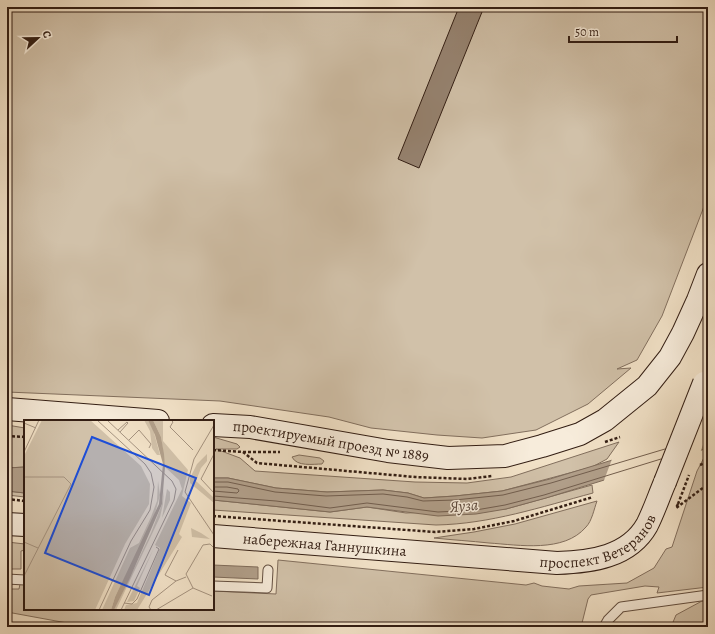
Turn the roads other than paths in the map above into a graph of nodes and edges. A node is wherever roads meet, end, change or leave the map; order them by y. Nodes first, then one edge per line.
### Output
1 (708, 274) edge
2 (706, 378) edge
3 (7, 409) edge
4 (145, 420) edge
5 (214, 425) edge
6 (7, 524) edge
7 (24, 525) edge
8 (214, 536) edge
9 (435, 554) joint
10 (268, 570) dead end
11 (7, 579) edge
12 (24, 580) edge
13 (214, 586) edge
14 (708, 595) edge
15 (604, 627) edge

1 - 5 main road, проектируемый проезд № 1889
2 - 9 main road, проспект Ветеранов, bridge
3 - 4 main road
6 - 7 main road
8 - 9 main road, набережная Ганнушкина
10 - 13 lane
11 - 12 lane
14 - 15 lane

